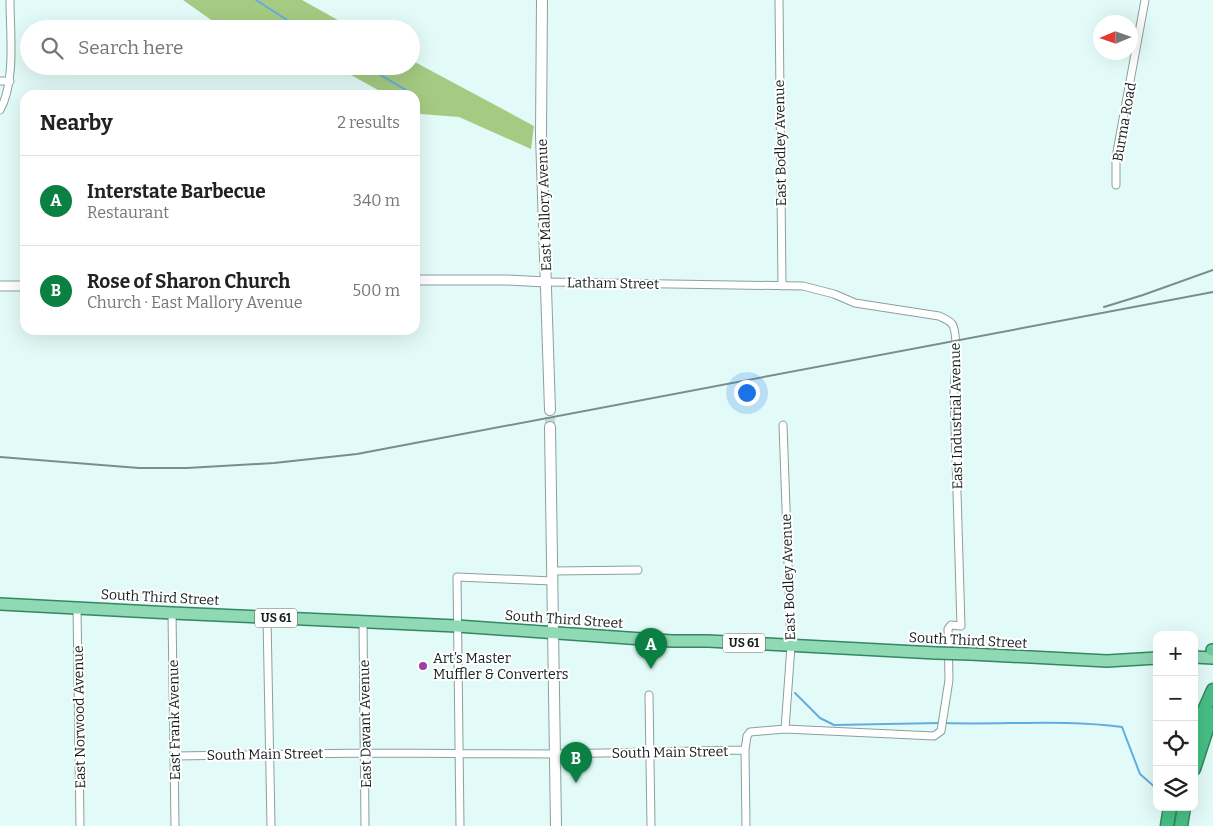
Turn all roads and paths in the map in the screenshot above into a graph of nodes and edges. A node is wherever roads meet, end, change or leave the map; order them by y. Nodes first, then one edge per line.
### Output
1 (10, 0) edge
2 (542, 0) edge
3 (779, 0) edge
4 (1145, 0) edge
5 (0, 81) edge
6 (10, 81) junction
7 (0, 110) edge
8 (1116, 185) dead end
9 (420, 280) edge
10 (546, 282) junction
11 (0, 286) edge
12 (20, 286) edge
13 (782, 286) junction
14 (550, 410) tunnel mouth
15 (783, 425) dead end
16 (550, 427) tunnel mouth
17 (638, 570) dead end
18 (553, 576) junction
19 (0, 604) edge
20 (77, 607) junction
21 (172, 614) junction
22 (266, 617) junction
23 (363, 622) junction
24 (457, 626) junction
25 (961, 626) joint
26 (553, 634) junction
27 (791, 646) junction
28 (1212, 654) edge
29 (1198, 656) edge
30 (1153, 658) edge
31 (1213, 690) edge
32 (649, 694) dead end
33 (1213, 714) edge
34 (1198, 724) edge
35 (785, 729) junction
36 (744, 750) junction
37 (650, 752) junction
38 (365, 753) junction
39 (458, 753) junction
40 (270, 754) junction
41 (555, 754) junction
42 (175, 756) junction
43 (1195, 766) edge
44 (1169, 811) edge
45 (1183, 811) edge
46 (80, 826) edge
47 (176, 826) edge
48 (271, 826) edge
49 (365, 826) edge
50 (460, 826) edge
51 (556, 826) edge
52 (651, 826) edge
53 (746, 826) edge
54 (1167, 826) edge
55 (1180, 826) edge

1 - 6 street
2 - 10 main road, East Mallory Avenue
3 - 13 street, East Bodley Avenue
4 - 8 street, Burma Road
5 - 6 street
6 - 7 street
9 - 10 street, Latham Street
10 - 13 street, Latham Street
10 - 14 main road, East Mallory Avenue
11 - 12 street
13 - 25 street, East Industrial Avenue
15 - 27 street, East Bodley Avenue
16 - 18 main road
17 - 18 street
18 - 24 street
18 - 26 main road
19 - 20 main road, South Third Street / US 61
20 - 21 main road, South Third Street / US 61
20 - 46 street, East Norwood Avenue
21 - 22 main road, South Third Street / US 61
21 - 42 street, East Frank Avenue
22 - 23 main road, South Third Street / US 61
22 - 40 street
23 - 24 main road, South Third Street / US 61
23 - 38 street, East Davant Avenue
24 - 26 main road, South Third Street / US 61
24 - 39 street
25 - 35 street, South Main Street
26 - 27 main road, South Third Street / US 61
26 - 41 main road
27 - 30 main road, South Third Street / US 61, bridge
27 - 35 street, East Bodley Avenue
28 - 29 main road
31 - 34 highway
32 - 37 street
33 - 43 highway
35 - 36 street, South Main Street
36 - 37 street, South Main Street
36 - 53 street
37 - 41 street, South Main Street
37 - 52 street
38 - 39 street, South Main Street
38 - 40 street, South Main Street
38 - 49 street, East Davant Avenue
39 - 41 street, South Main Street
39 - 50 street
40 - 42 street, South Main Street
40 - 48 street
41 - 51 main road
42 - 47 street, East Frank Avenue
44 - 54 highway
45 - 55 highway

